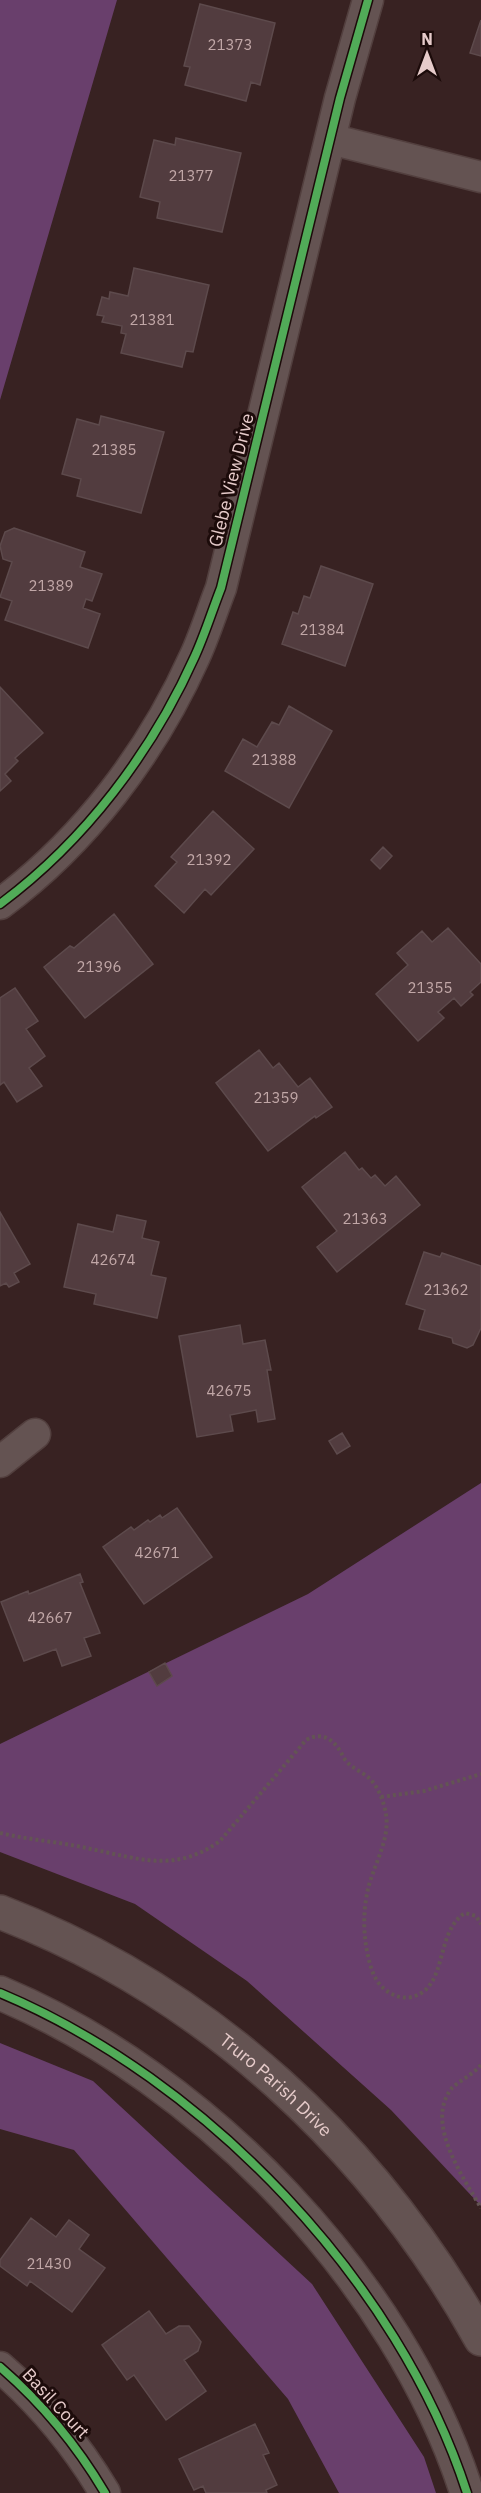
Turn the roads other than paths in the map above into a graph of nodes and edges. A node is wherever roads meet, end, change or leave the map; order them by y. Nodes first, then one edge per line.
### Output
1 (368, 0) edge
2 (330, 139) junction
3 (481, 177) edge
4 (0, 904) edge
5 (35, 1434) dead end
6 (0, 1462) edge
7 (0, 1912) edge
8 (0, 1993) edge
9 (481, 2339) edge
10 (0, 2367) edge
11 (105, 2493) edge
12 (467, 2493) edge

1 - 2 street, Glebe View Drive
2 - 3 street
2 - 4 street, Glebe View Drive
5 - 6 street
7 - 9 street, Truro Parish Drive
8 - 12 street
10 - 11 street, Basil Court

